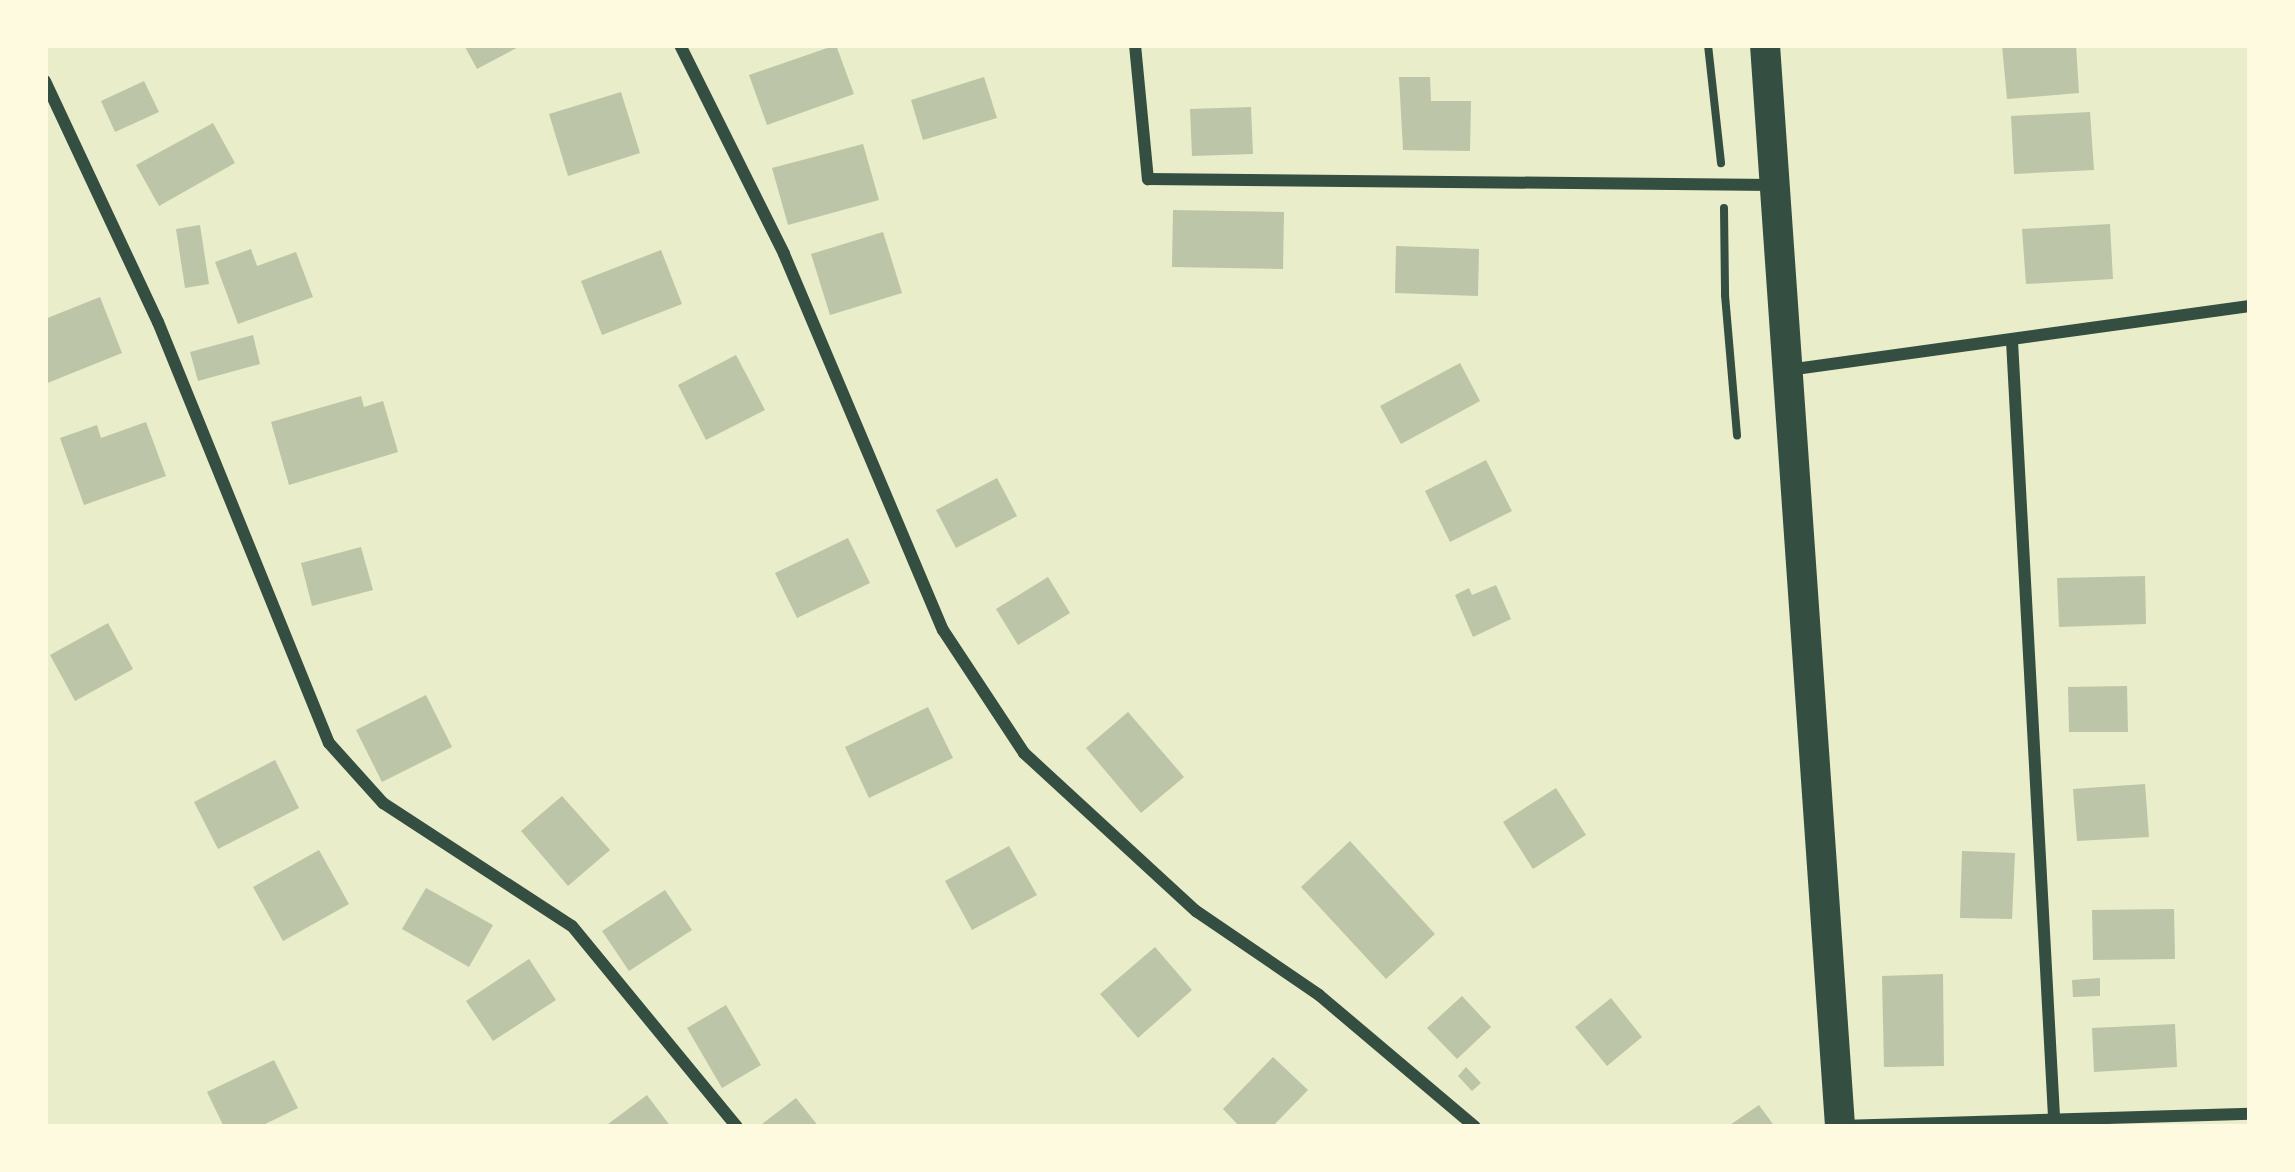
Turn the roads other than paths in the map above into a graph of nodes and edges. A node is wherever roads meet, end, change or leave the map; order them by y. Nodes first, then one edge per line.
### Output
1 (680, 45) edge
2 (1135, 45) edge
3 (1765, 45) edge
4 (45, 81) edge
5 (1773, 185) junction
6 (2250, 306) edge
7 (2012, 341) junction
8 (1784, 371) junction
9 (2250, 1114) edge
10 (2054, 1116) junction
11 (737, 1127) edge
12 (1474, 1127) edge
13 (1840, 1127) edge

1 - 12 street
2 - 5 street
3 - 5 main road
4 - 11 street
5 - 8 main road
6 - 7 street
7 - 8 street
7 - 10 street
8 - 13 main road
9 - 10 street
10 - 13 street

